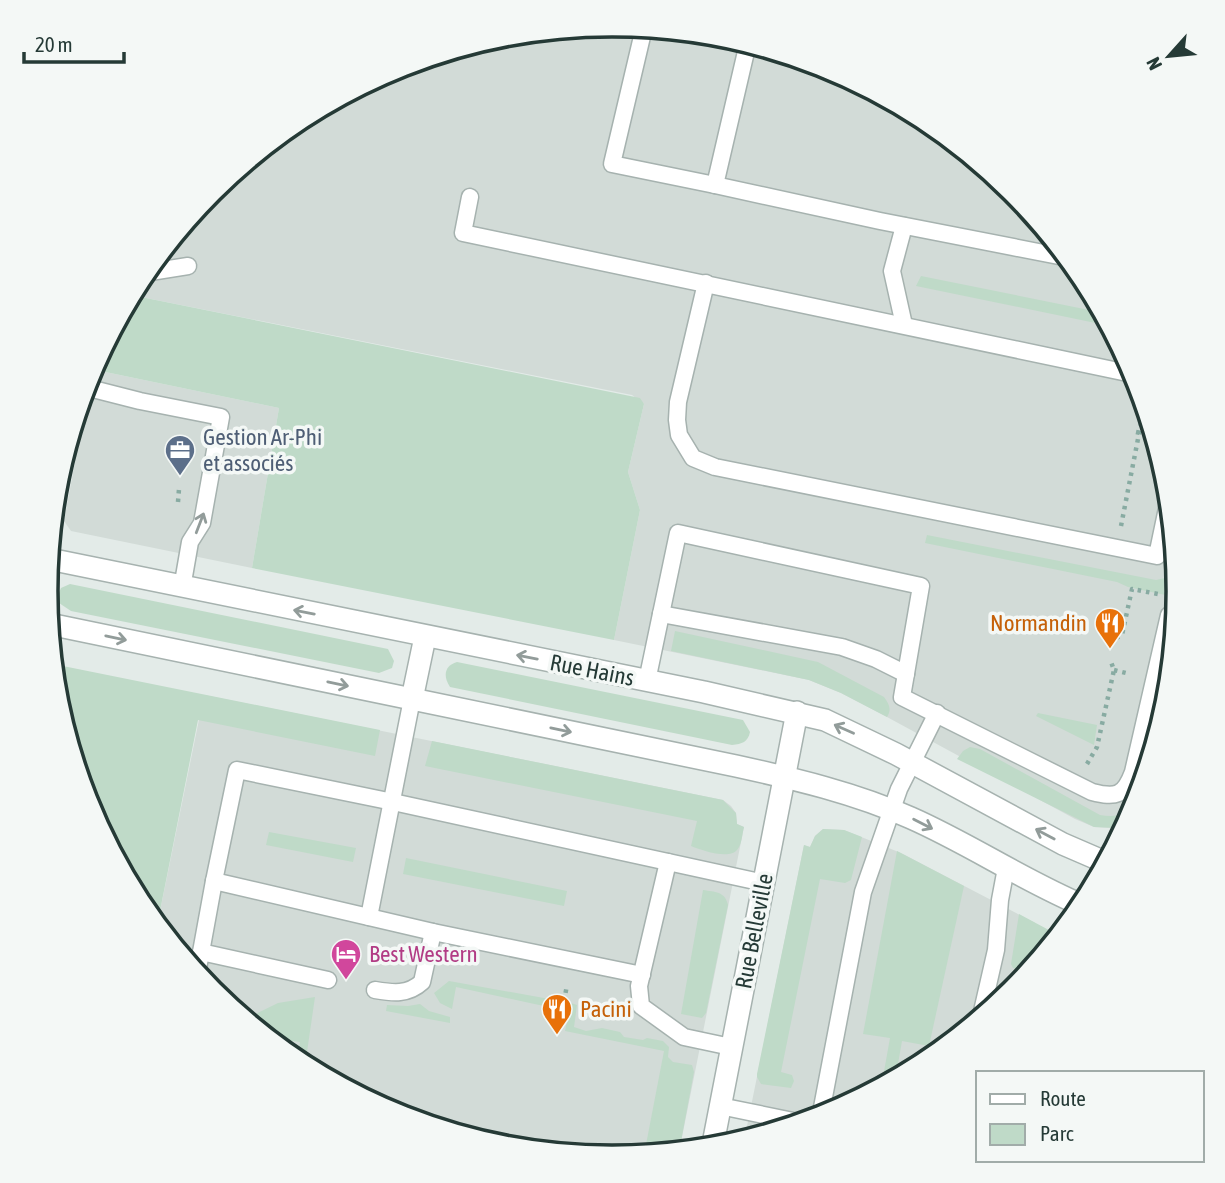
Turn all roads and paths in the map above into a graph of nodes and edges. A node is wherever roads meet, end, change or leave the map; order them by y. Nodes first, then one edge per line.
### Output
1 (642, 38) edge
2 (746, 53) edge
3 (715, 185) junction
4 (470, 197) dead end
5 (904, 226) junction
6 (1054, 255) edge
7 (188, 266) dead end
8 (160, 270) edge
9 (706, 283) junction
10 (904, 325) junction
11 (1122, 372) edge
12 (96, 390) edge
13 (1140, 421) edge
14 (1137, 432) junction
15 (1144, 434) edge
16 (179, 489) dead end
17 (178, 506) dead end
18 (1164, 525) edge
19 (1120, 529) dead end
20 (59, 561) edge
21 (182, 588) junction
22 (1132, 589) dead end
23 (661, 614) junction
24 (59, 626) edge
25 (1166, 628) edge
26 (425, 637) junction
27 (1116, 638) dead end
28 (1111, 662) dead end
29 (906, 674) junction
30 (647, 681) junction
31 (412, 699) junction
32 (797, 712) junction
33 (937, 713) junction
34 (1097, 747) dead end
35 (911, 762) junction
36 (784, 777) junction
37 (393, 802) junction
38 (891, 809) junction
39 (1098, 859) edge
40 (668, 862) junction
41 (1006, 868) junction
42 (214, 881) junction
43 (764, 883) junction
44 (1073, 901) edge
45 (369, 917) junction
46 (432, 932) junction
47 (201, 953) junction
48 (199, 962) edge
49 (642, 975) junction
50 (328, 980) dead end
51 (375, 990) dead end
52 (564, 1002) dead end
53 (984, 1004) edge
54 (561, 1018) dead end
55 (731, 1047) junction
56 (822, 1105) edge
57 (720, 1106) junction
58 (784, 1119) edge
59 (714, 1137) edge

1 - 3 lane
2 - 3 lane
3 - 5 lane
4 - 9 lane
5 - 6 lane
5 - 10 lane
7 - 8 lane
9 - 10 lane
9 - 18 lane
10 - 11 lane
21 -> 12 lane
13 - 14 path
14 - 15 path
14 - 19 path
16 - 17 path
20 - 21 street, Rue Hains
26 -> 21 street, Rue Hains
22 - 27 path
23 - 29 lane
23 - 29 lane
23 - 30 lane
24 -> 31 street
25 - 33 lane
30 -> 26 street, Rue Hains
26 - 31 street
28 - 34 path
29 - 33 lane
30 - 32 street, Rue Hains
31 -> 36 street
31 - 37 lane
35 -> 32 street, Rue Hains
32 - 36 street, Rue Belleville
33 - 35 lane
35 - 38 lane
39 -> 35 street, Rue Hains
36 - 38 street
36 - 43 street, Rue Belleville
37 - 40 lane
37 - 42 lane
37 - 45 lane
38 -> 41 street
38 - 56 lane
40 - 43 lane
40 - 49 lane
41 - 44 street
41 - 53 lane
42 - 45 lane
42 - 47 lane
43 - 55 street, Rue Belleville
45 - 46 lane
46 - 49 lane
46 - 51 lane
47 - 48 lane
47 - 50 lane
49 - 55 lane
52 - 54 path
55 - 57 street, Rue Belleville
57 - 58 lane
57 - 59 street, Rue Belleville

